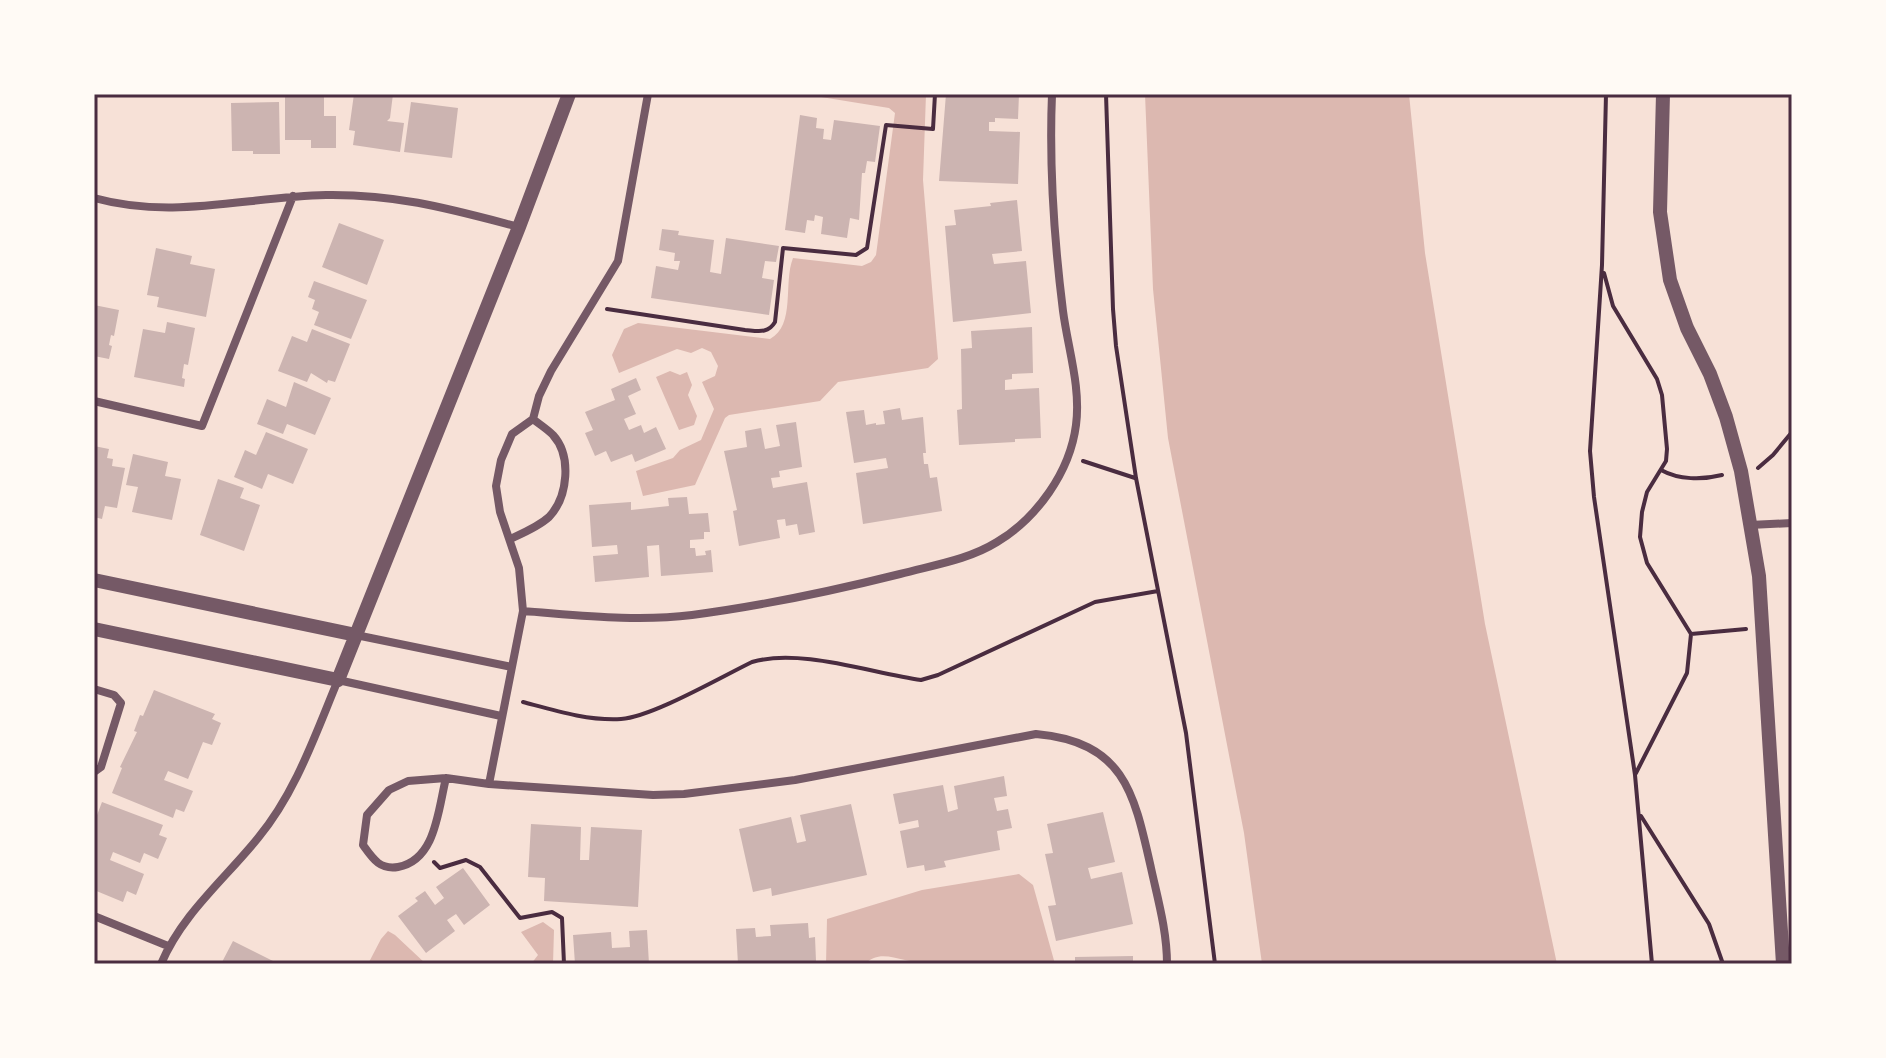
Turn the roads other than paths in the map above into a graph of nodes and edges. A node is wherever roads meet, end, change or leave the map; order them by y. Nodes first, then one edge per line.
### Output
1 (569, 94) edge
2 (648, 94) edge
3 (1052, 94) edge
4 (1663, 94) edge
5 (293, 196) junction
6 (94, 198) edge
7 (519, 227) junction
8 (94, 401) edge
9 (533, 419) junction
10 (1792, 523) edge
11 (1750, 525) junction
12 (510, 539) junction
13 (94, 580) edge
14 (523, 611) junction
15 (94, 629) edge
16 (356, 635) junction
17 (512, 667) junction
18 (338, 680) junction
19 (94, 689) edge
20 (501, 716) junction
21 (94, 772) edge
22 (446, 778) junction
23 (489, 784) junction
24 (94, 916) edge
25 (168, 946) junction
26 (161, 964) edge
27 (1167, 964) edge
28 (1783, 964) edge

1 - 7 street
2 - 9 street
3 - 14 street
4 - 11 street
5 - 6 street
5 - 7 street
5 - 8 street
7 - 16 street
9 - 12 street
9 - 12 street
10 - 11 street
11 - 28 street
12 - 14 street
13 - 16 street
14 - 17 street
15 - 18 street
16 - 17 street
16 - 18 street
17 - 20 street
18 - 20 street
18 - 25 street
19 - 21 street
20 - 23 street
22 - 22 street
22 - 23 street
23 - 27 street
24 - 25 street
25 - 26 street

